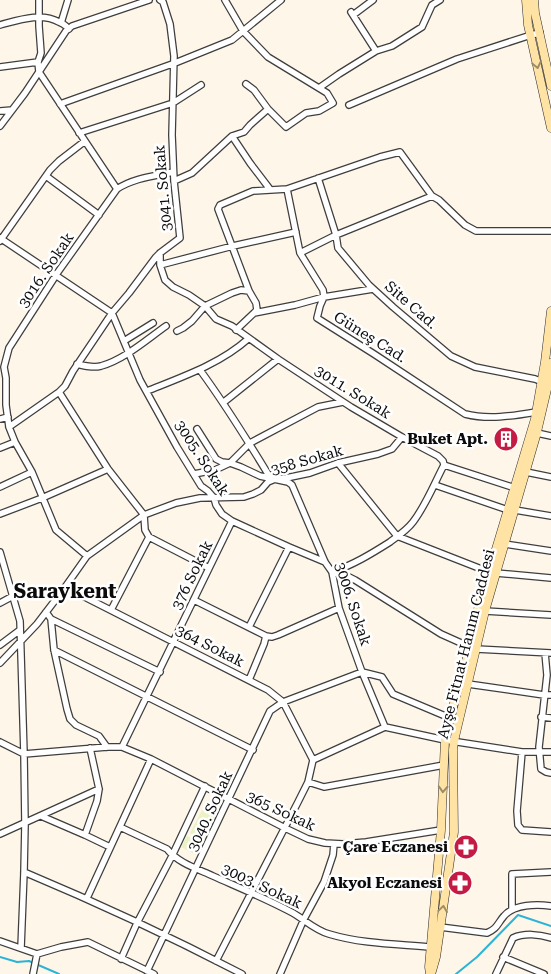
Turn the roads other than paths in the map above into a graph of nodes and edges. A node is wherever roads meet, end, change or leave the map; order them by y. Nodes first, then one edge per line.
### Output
1 (39, 0) edge
2 (68, 0) edge
3 (149, 0) edge
4 (160, 0) edge
5 (225, 0) edge
6 (281, 0) edge
7 (373, 0) edge
8 (440, 0) edge
9 (526, 0) edge
10 (534, 0) edge
11 (40, 18) junction
12 (61, 23) junction
13 (0, 25) edge
14 (69, 28) junction
15 (243, 31) junction
16 (540, 34) junction
17 (531, 35) junction
18 (376, 50) junction
19 (38, 62) junction
20 (175, 63) junction
21 (549, 64) edge
22 (0, 67) edge
23 (39, 72) junction
24 (246, 84) dead end
25 (201, 86) dead end
26 (551, 86) edge
27 (318, 88) junction
28 (173, 103) junction
29 (60, 104) junction
30 (349, 105) dead end
31 (268, 109) junction
32 (12, 110) junction
33 (0, 111) edge
34 (0, 126) edge
35 (551, 128) edge
36 (79, 133) junction
37 (232, 136) junction
38 (85, 142) junction
39 (173, 172) junction
40 (46, 176) junction
41 (318, 178) junction
42 (174, 181) junction
43 (117, 189) junction
44 (287, 189) junction
45 (269, 190) junction
46 (432, 196) junction
47 (99, 214) junction
48 (551, 231) edge
49 (296, 232) junction
50 (336, 234) junction
51 (0, 239) edge
52 (233, 246) junction
53 (160, 253) junction
54 (300, 253) junction
55 (160, 265) junction
56 (56, 276) junction
57 (373, 289) junction
58 (249, 290) junction
59 (324, 297) junction
60 (204, 306) junction
61 (551, 312) edge
62 (112, 313) junction
63 (254, 313) junction
64 (154, 323) dead end
65 (166, 326) dead end
66 (236, 330) junction
67 (177, 331) dead end
68 (248, 339) junction
69 (124, 341) junction
70 (129, 352) junction
71 (278, 359) junction
72 (77, 364) junction
73 (2, 367) edge
74 (549, 367) edge
75 (200, 370) junction
76 (547, 384) edge
77 (3, 391) edge
78 (147, 391) junction
79 (59, 392) junction
80 (224, 402) junction
81 (343, 402) junction
82 (3, 405) edge
83 (536, 412) junction
84 (8, 417) junction
85 (0, 419) edge
86 (9, 428) junction
87 (197, 430) dead end
88 (537, 433) junction
89 (551, 436) edge
90 (402, 437) junction
91 (15, 442) junction
92 (250, 443) junction
93 (0, 448) edge
94 (230, 463) junction
95 (338, 463) junction
96 (444, 465) junction
97 (108, 469) junction
98 (32, 472) junction
99 (526, 472) junction
100 (194, 474) junction
101 (551, 477) edge
102 (274, 479) junction
103 (435, 485) junction
104 (0, 487) edge
105 (515, 488) junction
106 (42, 498) junction
107 (214, 498) junction
108 (512, 510) junction
109 (0, 514) edge
110 (144, 515) junction
111 (551, 516) edge
112 (232, 521) junction
113 (397, 536) junction
114 (149, 537) junction
115 (506, 544) junction
116 (289, 547) junction
117 (551, 551) edge
118 (0, 556) edge
119 (87, 556) junction
120 (326, 562) junction
121 (209, 568) junction
122 (332, 572) junction
123 (493, 573) junction
124 (551, 578) edge
125 (65, 588) junction
126 (13, 596) junction
127 (194, 600) junction
128 (0, 603) edge
129 (339, 608) junction
130 (110, 610) junction
131 (485, 611) junction
132 (46, 612) junction
133 (551, 615) edge
134 (51, 619) junction
135 (249, 628) junction
136 (20, 630) junction
137 (266, 636) junction
138 (20, 642) junction
139 (174, 642) junction
140 (0, 645) edge
141 (473, 648) junction
142 (54, 650) junction
143 (548, 653) edge
144 (0, 663) edge
145 (160, 672) junction
146 (362, 672) junction
147 (249, 680) junction
148 (468, 684) junction
149 (544, 695) junction
150 (551, 695) edge
151 (146, 696) junction
152 (283, 702) junction
153 (541, 717) junction
154 (450, 718) junction
155 (551, 718) edge
156 (385, 728) junction
157 (445, 740) junction
158 (454, 741) junction
159 (0, 742) edge
160 (107, 747) junction
161 (122, 747) junction
162 (90, 748) junction
163 (252, 750) junction
164 (522, 752) junction
165 (540, 752) junction
166 (551, 752) edge
167 (24, 754) junction
168 (151, 759) junction
169 (313, 760) junction
170 (444, 765) junction
171 (551, 773) edge
172 (308, 782) junction
173 (205, 786) junction
174 (99, 789) junction
175 (230, 800) junction
176 (41, 816) junction
177 (25, 824) junction
178 (120, 827) junction
179 (285, 828) junction
180 (454, 832) junction
181 (551, 832) edge
182 (441, 833) junction
183 (0, 834) edge
184 (85, 835) junction
185 (334, 844) junction
186 (110, 847) junction
187 (172, 856) junction
188 (197, 869) junction
189 (24, 872) junction
190 (551, 872) edge
191 (252, 894) junction
192 (87, 898) junction
193 (551, 906) edge
194 (512, 909) junction
195 (304, 919) junction
196 (137, 923) junction
197 (440, 927) junction
198 (165, 935) junction
199 (551, 938) edge
200 (0, 941) edge
201 (431, 947) junction
202 (21, 948) junction
203 (36, 957) junction
204 (503, 958) junction
205 (121, 959) junction
206 (216, 961) junction
207 (148, 971) junction
208 (33, 972) edge
209 (283, 973) edge
210 (154, 974) edge
211 (242, 974) edge
212 (430, 974) edge
213 (496, 974) edge
214 (544, 974) edge

1 - 11 street
2 - 12 street
3 - 14 street
4 - 20 street, 3041. Sokak
5 - 15 street
6 - 15 street
7 - 18 street
8 - 18 street
9 - 17 main road
10 - 16 main road
11 - 12 street
11 - 13 street
11 - 19 street
12 - 14 street
14 - 23 street
15 - 20 street
15 - 27 street
16 - 17 street
16 - 21 main road
17 - 30 street
17 -> 35 main road
18 - 27 street
19 - 22 street
19 - 23 street
20 - 28 street, 3041. Sokak
20 - 29 street
21 - 26 main road
23 - 29 street
23 - 32 street
24 - 31 street
25 - 28 street
27 - 31 street
28 - 36 street
28 - 39 street, 3041. Sokak
29 - 36 street
31 - 37 street
32 - 33 street
32 - 34 street
36 - 38 street
37 - 42 street
37 - 45 street
38 - 40 street
38 - 43 street
39 - 42 street, 3041. Sokak
39 - 43 street
40 - 47 street
40 - 51 street
41 - 44 street
41 - 46 street
41 - 50 street, Site Cad.
42 - 53 street, 3041. Sokak
43 - 47 street, 3016. Sokak
44 - 45 street
44 - 49 street, Güneş Cad.
45 - 52 street
46 - 48 street
46 - 50 street
47 - 56 street, 3016. Sokak
49 - 52 street
49 - 54 street, Güneş Cad.
50 - 54 street
50 - 57 street, Site Cad.
51 - 56 street
52 - 55 street
52 - 58 street
53 - 55 street
53 - 62 street, 3041. Sokak
54 - 59 street, Güneş Cad.
55 - 60 street, 3011. Sokak
56 - 62 street
56 - 73 street, 3016. Sokak
57 - 59 street
57 - 76 street, Site Cad.
58 - 60 street
58 - 63 street
59 - 63 street
59 - 83 street, Güneş Cad.
60 - 66 street, 3011. Sokak
60 - 67 street
61 - 74 main road
62 - 69 street, 3005. Sokak
62 - 72 street, 3041. Sokak
63 - 66 street
64 - 69 street
65 - 70 street
66 - 68 street, 3011. Sokak
68 - 71 street, 3011. Sokak
68 - 75 street
69 - 70 street, 3005. Sokak
70 - 72 street
70 - 78 street, 3005. Sokak
71 - 80 street
71 - 81 street, 3011. Sokak
72 - 79 street, 3041. Sokak
73 - 77 street, 3016. Sokak
74 - 76 main road
75 - 78 street
75 - 80 street
76 - 83 main road
76 - 88 main road, Ayşe Fitnat Hanım Caddesi
77 - 82 street, 3016. Sokak
78 - 100 street, 3005. Sokak
79 - 86 street, 3041. Sokak
79 - 97 street
80 - 92 street
81 - 90 street, 3011. Sokak
81 - 92 street
82 - 84 street, 3016. Sokak
83 - 105 main road
84 - 85 street
84 - 86 street, 3016. Sokak
86 - 91 street, 3016. Sokak
87 - 94 street, 3006. Sokak
88 - 89 street
88 - 99 main road, Ayşe Fitnat Hanım Caddesi
90 - 95 street, 358 Sokak
90 - 96 street, 3011. Sokak
91 - 93 street
91 - 98 street, 3016. Sokak
92 - 94 street
92 - 102 street
94 - 100 street
94 - 102 street, 3006. Sokak
95 - 102 street, 358 Sokak
95 - 113 street
96 - 103 street
96 - 105 street
97 - 106 street
97 - 110 street
98 - 104 street
98 - 106 street, 3016. Sokak
99 - 101 street
99 - 108 main road, Ayşe Fitnat Hanım Caddesi
100 - 107 street, 3005. Sokak
102 - 107 street, 358 Sokak
102 - 120 street, 3006. Sokak
103 - 108 street
103 - 113 street
105 - 108 main road
106 - 109 street
106 - 119 street, 3016. Sokak
107 - 110 street, 358 Sokak
107 - 112 street, 3005. Sokak
108 - 111 street
108 - 115 main road, Ayşe Fitnat Hanım Caddesi
108 - 123 main road
110 - 114 street
110 - 119 street, 358 Sokak
112 - 116 street, 3005. Sokak
112 - 121 street, 376 Sokak
113 - 122 street
113 - 123 street
114 - 121 street
114 - 130 street
115 - 117 street
115 - 123 main road, Ayşe Fitnat Hanım Caddesi
116 - 120 street, 3005. Sokak
116 - 135 street
118 - 126 street
119 - 125 street, 358 Sokak
120 - 122 street, 3006. Sokak
121 - 127 street, 376 Sokak
122 - 129 street, 3006. Sokak
122 - 141 street
123 - 124 street
123 - 131 main road, Ayşe Fitnat Hanım Caddesi
123 - 141 main road
125 - 130 street, 364 Sokak
125 - 132 street, 358 Sokak
126 - 128 street
126 - 136 street
127 - 135 street
127 - 139 street, 376 Sokak
129 - 137 street
129 - 146 street, 3006. Sokak
130 - 139 street, 364 Sokak
131 - 133 street
131 - 141 main road, Ayşe Fitnat Hanım Caddesi
132 - 134 street
132 - 138 street, 358 Sokak
134 - 142 street
134 - 145 street
135 - 137 street
136 - 138 street
136 - 140 street
137 - 147 street
138 - 144 street, 358 Sokak
138 - 167 street
139 - 145 street, 376 Sokak
139 - 147 street, 364 Sokak
141 - 143 street
141 - 148 main road, Ayşe Fitnat Hanım Caddesi
141 - 154 main road, Ayşe Fitnat Hanım Caddesi
142 - 151 street
142 - 160 street
143 - 149 street
145 - 151 street, 376 Sokak
146 - 152 street
146 - 154 street
146 - 156 street, 3006. Sokak
147 - 152 street, 364 Sokak
148 - 149 street
148 - 158 main road, Ayşe Fitnat Hanım Caddesi
149 - 150 street
149 - 153 street
151 - 161 street, 376 Sokak
151 - 163 street
152 - 163 street, 3040. Sokak
152 - 169 street, 364 Sokak
153 - 155 street
153 - 165 street
154 - 157 main road, Ayşe Fitnat Hanım Caddesi
156 - 157 street
156 - 169 street
157 - 158 street
157 - 170 main road, Ayşe Fitnat Hanım Caddesi
158 - 164 street
158 - 180 main road, Ayşe Fitnat Hanım Caddesi
159 - 167 street
160 - 161 street
160 - 162 street
161 - 168 street, 365 Sokak
162 - 167 street
162 - 174 street
163 - 175 street, 3040. Sokak
164 - 165 street
164 - 181 street
165 - 166 street
165 - 171 street
167 - 177 street
168 - 173 street, 365 Sokak
168 - 178 street
169 - 172 street
170 - 172 street
170 -> 182 main road, Ayşe Fitnat Hanım Caddesi
172 - 179 street
173 - 175 street, 365 Sokak
173 - 187 street
174 - 176 street
174 - 184 street
175 - 179 street, 365 Sokak
175 - 188 street, 3040. Sokak
176 - 177 street
176 - 184 street
177 - 183 street
177 - 189 street
178 - 186 street
178 - 187 street, 3003. Sokak
179 - 185 street, 365 Sokak
179 - 191 street
180 - 182 main road
197 -> 180 main road, Ayşe Fitnat Hanım Caddesi
182 - 185 street, 365 Sokak
182 - 201 main road, Ayşe Fitnat Hanım Caddesi
184 - 186 street
185 - 195 street
186 - 192 street
187 - 188 street, 3003. Sokak
187 - 196 street
188 - 191 street, 3003. Sokak
188 - 198 street, 3040. Sokak
189 - 192 street
189 - 202 street
190 - 194 street
191 - 195 street, 3003. Sokak
191 - 206 street
192 - 196 street
193 - 194 street
194 - 197 street
195 - 201 street, 3003. Sokak
195 - 209 street
196 - 198 street
196 - 205 street
197 - 212 main road, Ayşe Fitnat Hanım Caddesi
198 - 206 street
198 - 207 street, 3040. Sokak
199 - 204 street
200 - 202 street
201 - 212 main road, Ayşe Fitnat Hanım Caddesi
202 - 203 street
203 - 205 street
203 - 208 street
204 - 213 street
204 - 214 street
205 - 207 street
206 - 211 street
207 - 210 street

